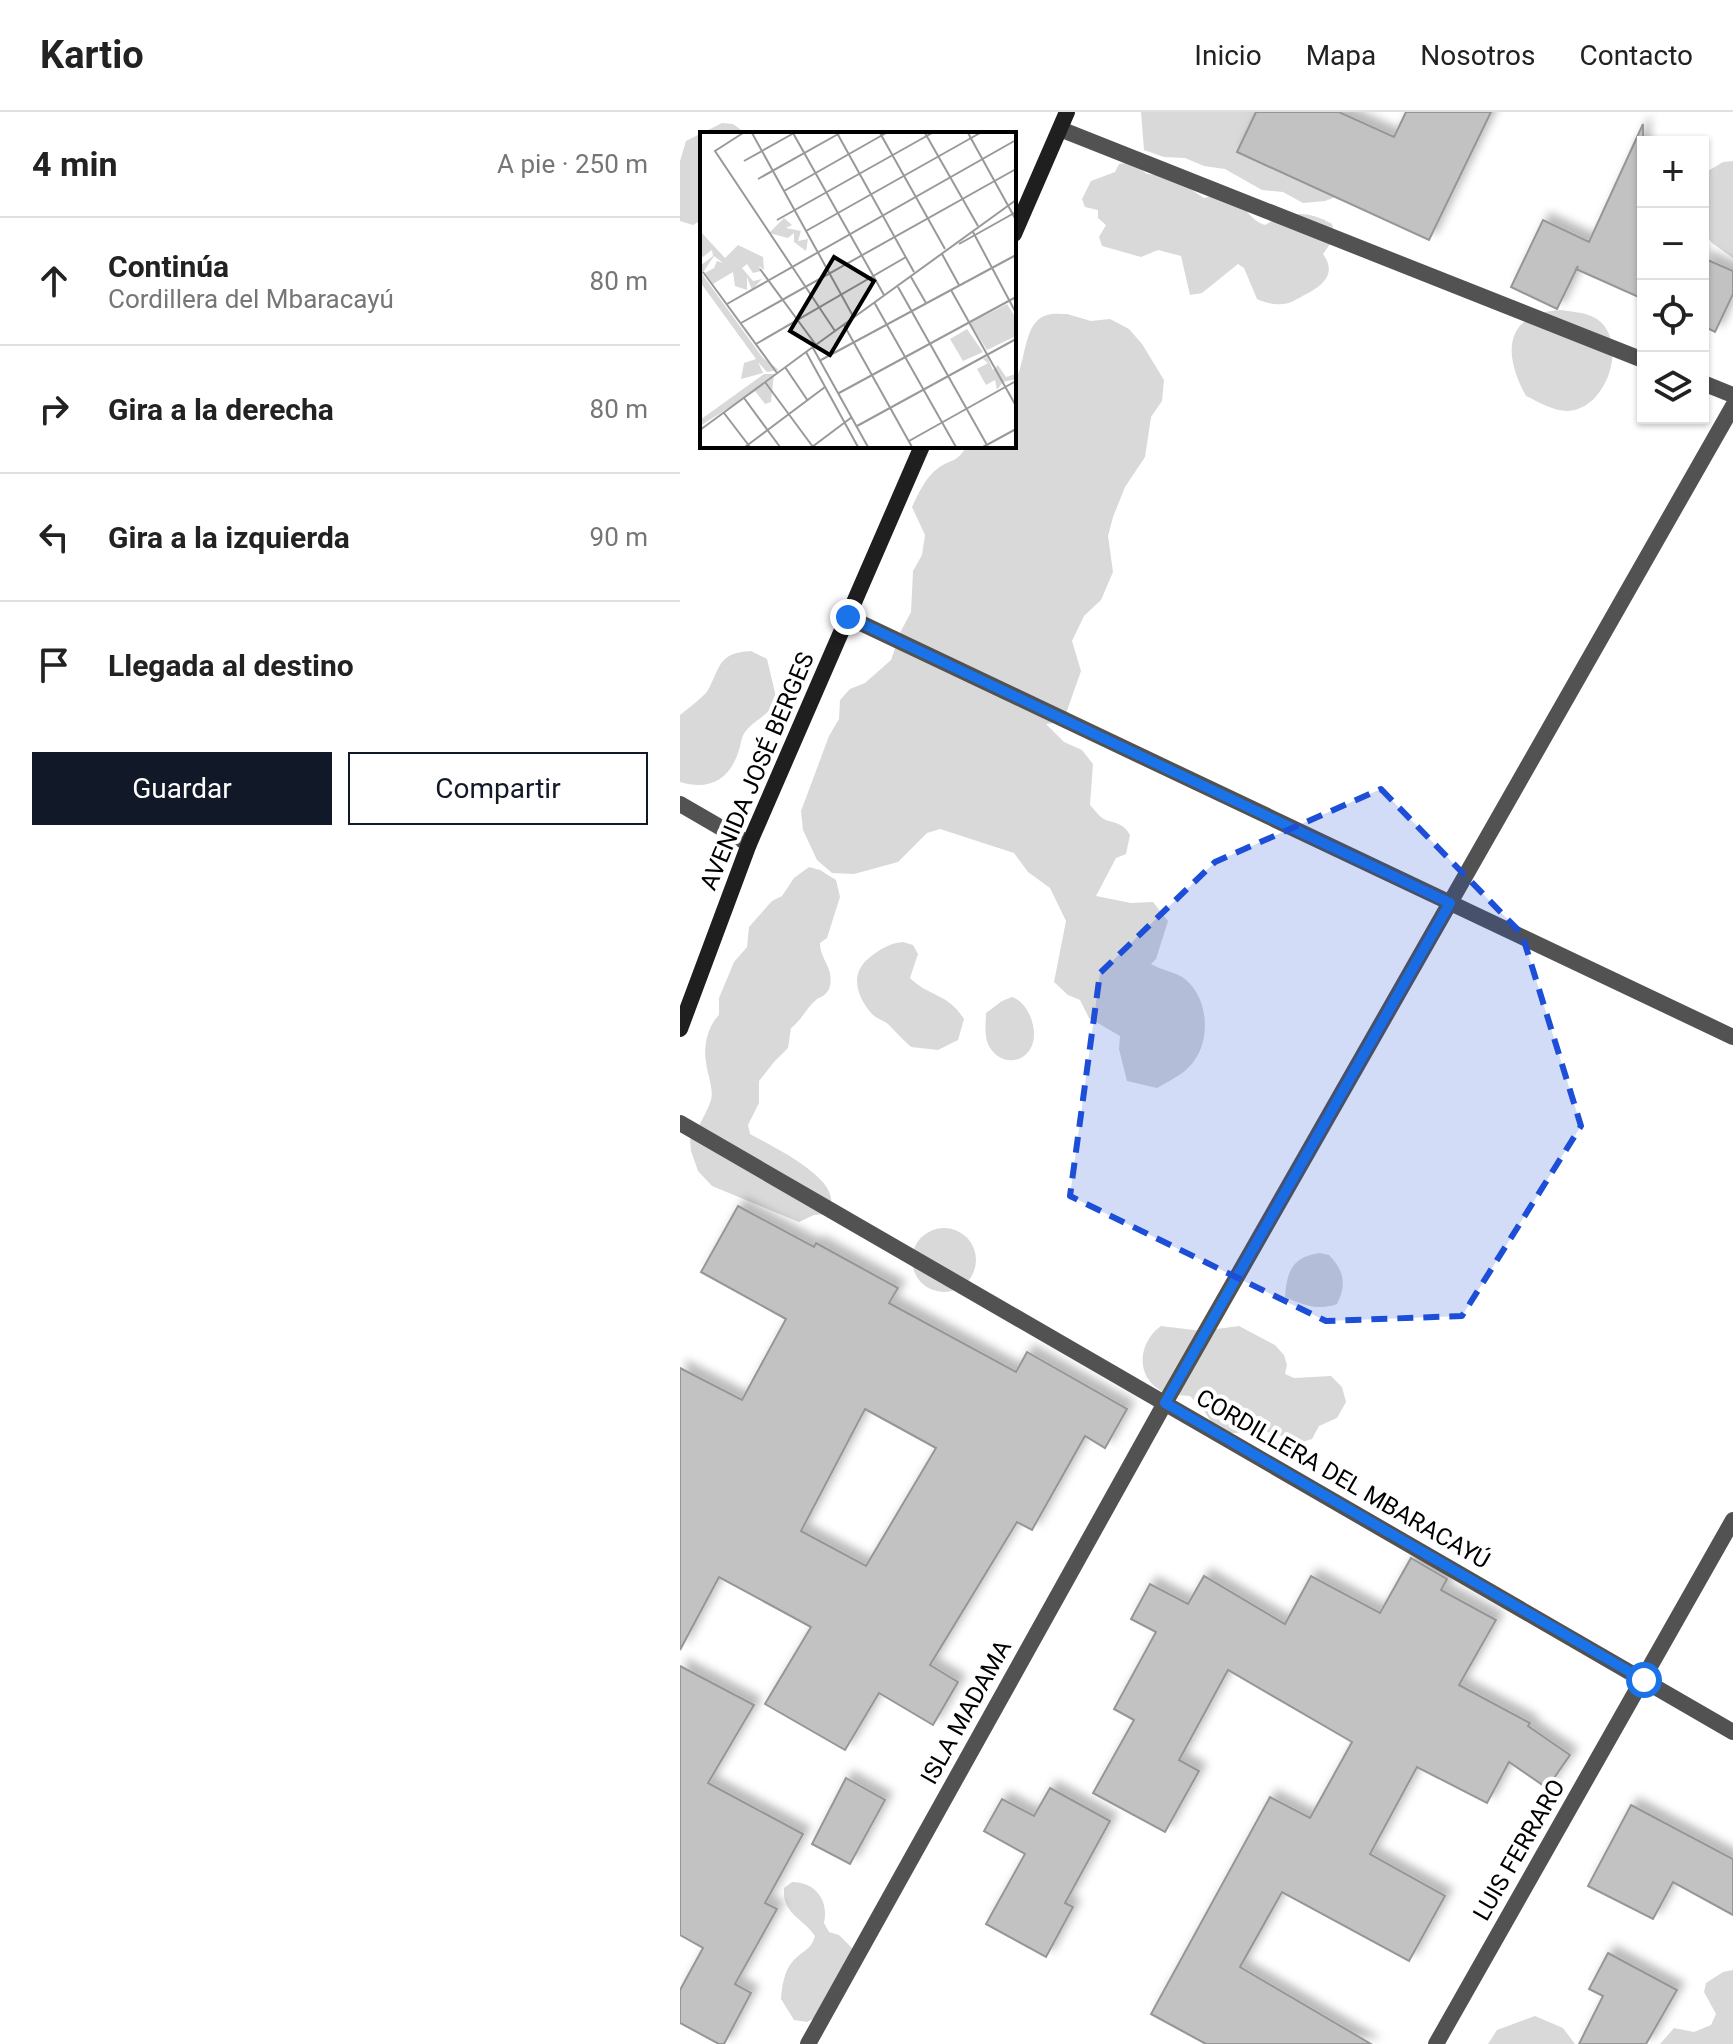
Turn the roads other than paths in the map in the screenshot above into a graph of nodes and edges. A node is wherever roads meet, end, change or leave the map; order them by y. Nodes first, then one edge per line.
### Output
1 (1067, 112) edge
2 (1060, 129) junction
3 (1016, 229) edge
4 (1637, 358) edge
5 (1709, 385) edge
6 (1733, 395) edge
7 (1733, 406) edge
8 (921, 448) edge
9 (848, 617) junction
10 (680, 804) edge
11 (749, 844) junction
12 (1450, 903) junction
13 (680, 1029) edge
14 (1733, 1037) edge
15 (680, 1123) edge
16 (1165, 1403) junction
17 (1733, 1520) edge
18 (1644, 1680) junction
19 (1733, 1732) edge
20 (808, 2044) edge
21 (1436, 2044) edge

1 - 2 main road
2 - 3 main road
2 - 4 street
5 - 6 street
7 - 12 street, ISLA MADAMA
8 - 9 main road, AVENIDA JOSÉ BERGES
9 - 11 main road, AVENIDA JOSÉ BERGES
9 - 12 street
10 - 11 street
11 - 13 main road, AVENIDA JOSÉ BERGES
12 - 14 street
12 - 16 street, ISLA MADAMA
15 - 16 street, CORDILLERA DEL MBARACAYÚ
16 - 18 street, CORDILLERA DEL MBARACAYÚ
16 - 20 street, ISLA MADAMA
17 - 18 street, LUIS FERRARO
18 - 19 street, CORDILLERA DEL MBARACAYÚ
18 - 21 street, LUIS FERRARO

